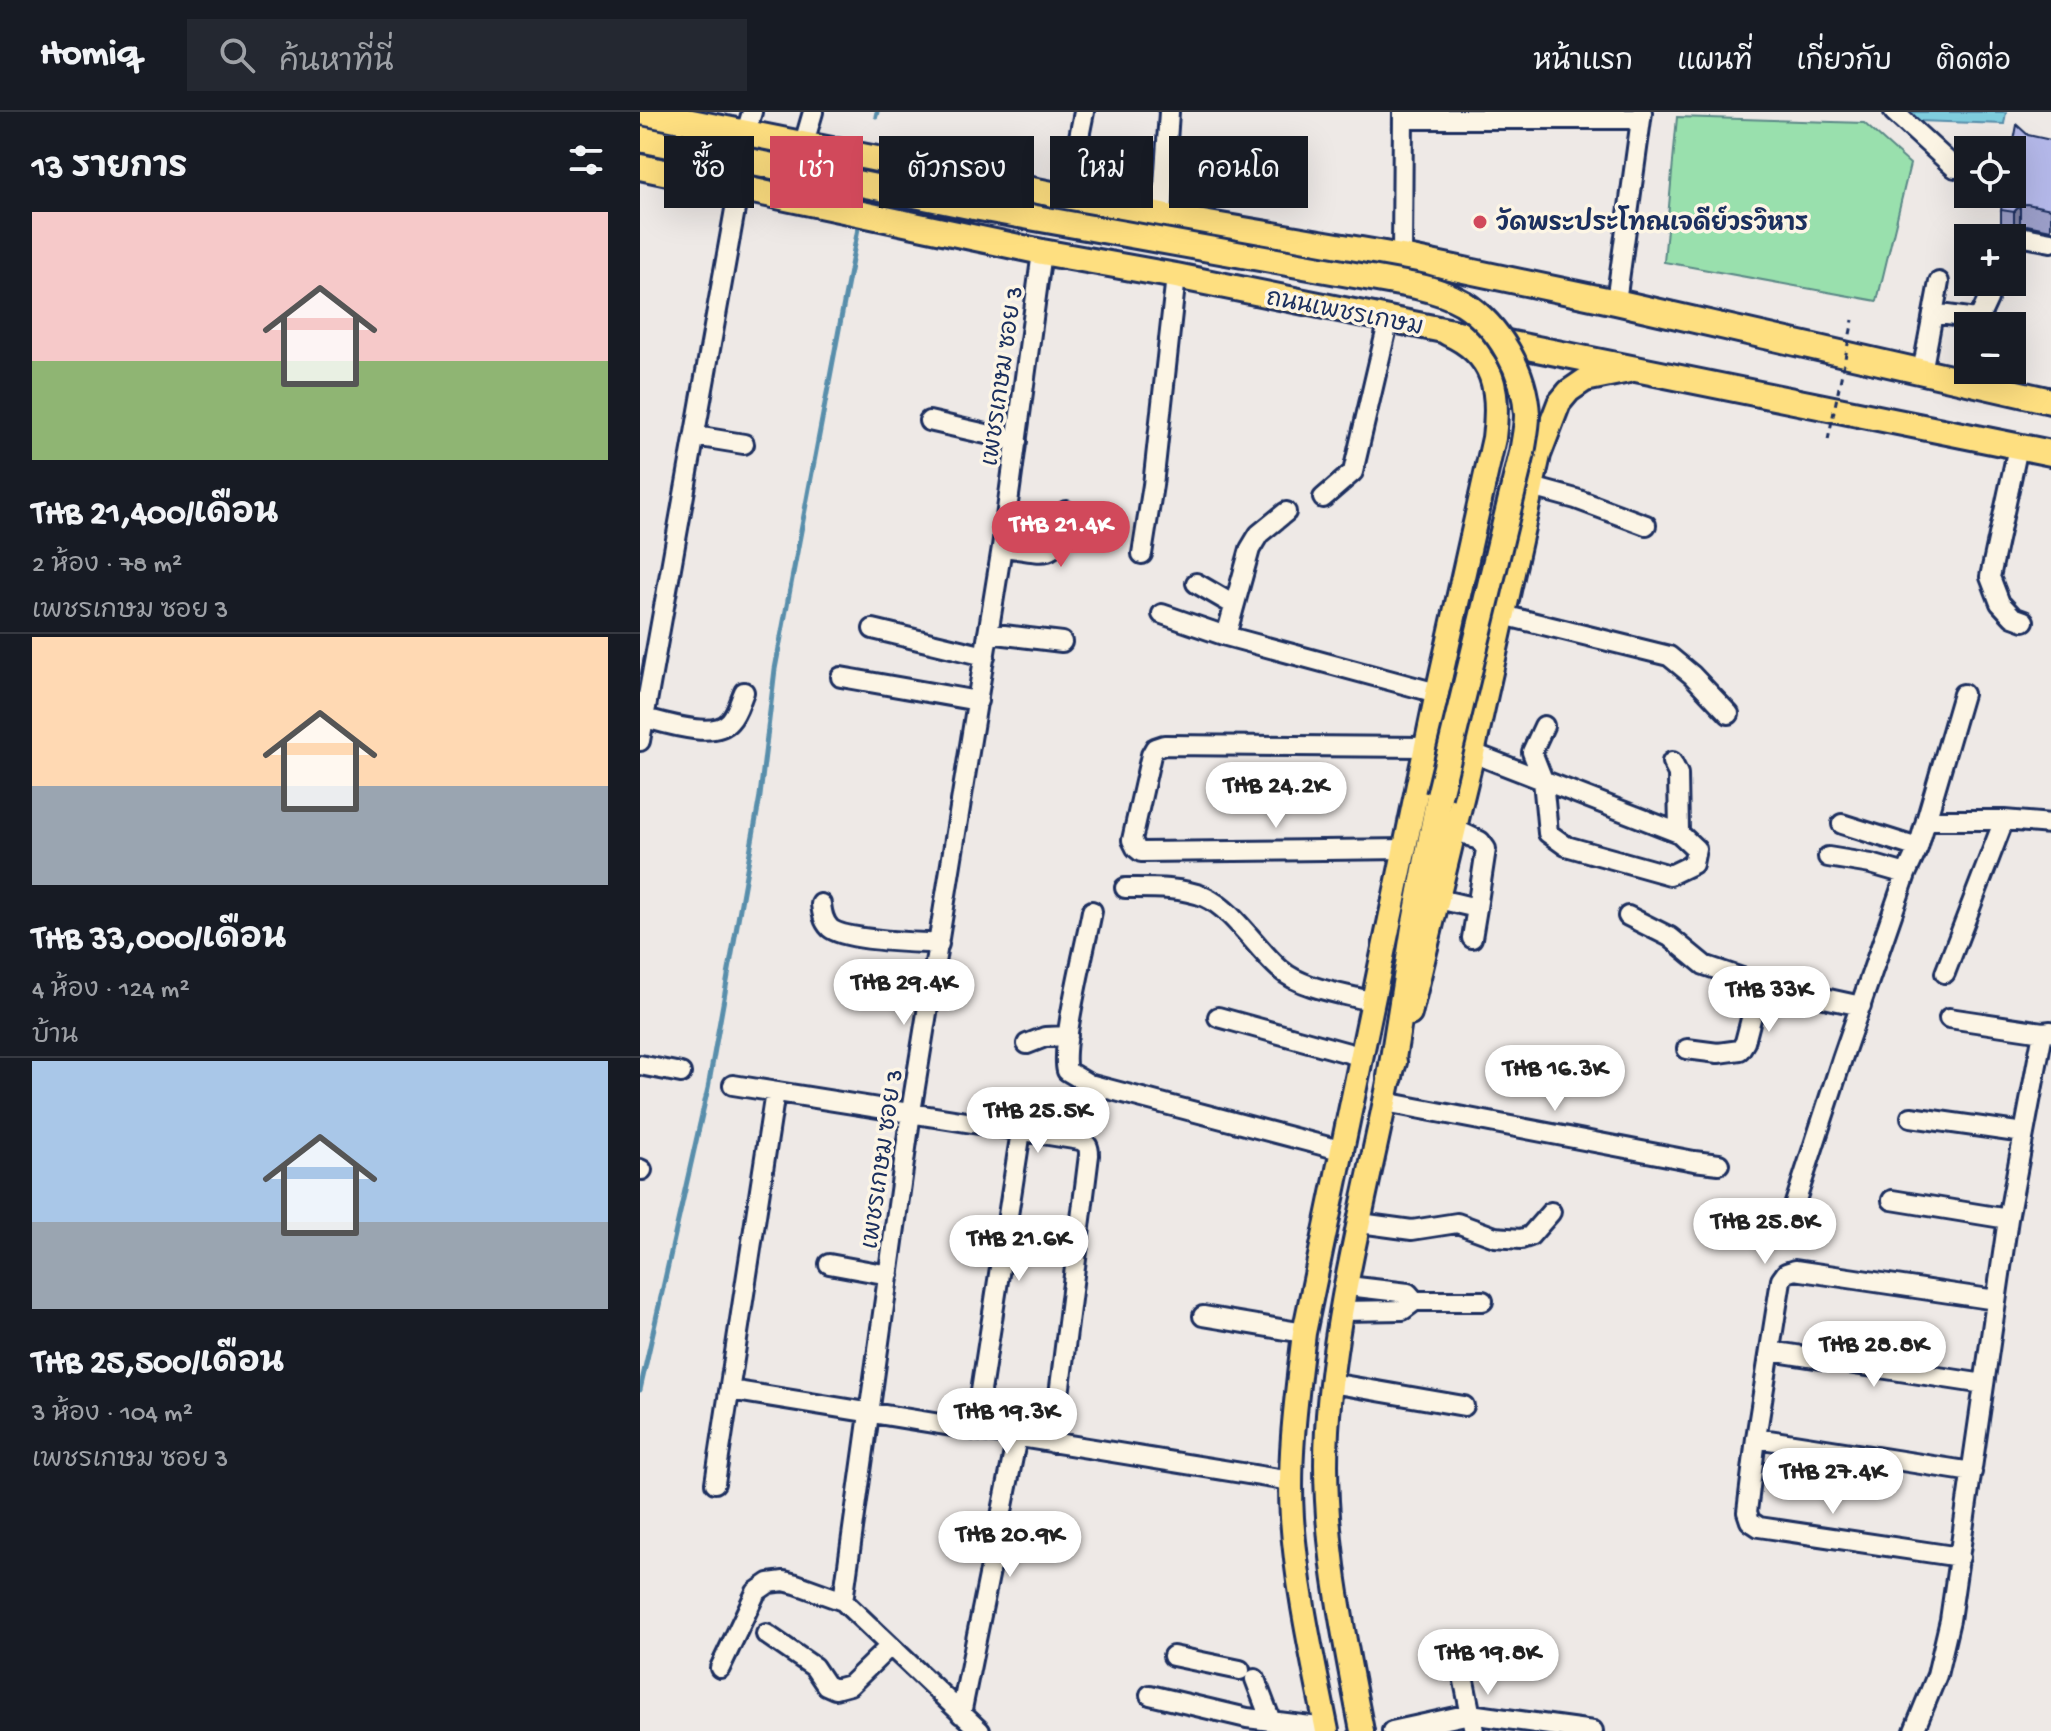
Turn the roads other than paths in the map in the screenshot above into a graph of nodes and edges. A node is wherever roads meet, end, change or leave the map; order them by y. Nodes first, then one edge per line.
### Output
1 (645, 112) edge
2 (813, 112) edge
3 (1084, 112) edge
4 (1169, 112) edge
5 (1894, 112) edge
6 (1403, 116) edge
7 (1641, 116) edge
8 (749, 122) edge
9 (786, 136) edge
10 (806, 136) edge
11 (1079, 136) edge
12 (640, 139) edge
13 (863, 155) edge
14 (640, 167) edge
15 (1954, 167) edge
16 (664, 172) edge
17 (754, 190) edge
18 (1050, 194) edge
19 (735, 208) edge
20 (1122, 208) edge
21 (1162, 216) junction
22 (2026, 237) edge
23 (2051, 242) edge
24 (1042, 252) junction
25 (1402, 257) junction
26 (1176, 276) junction
27 (1939, 282) dead end
28 (1988, 299) dead end
29 (1616, 302) junction
30 (1933, 313) junction
31 (1389, 319) junction
32 (1438, 329) junction
33 (1634, 370) junction
34 (1922, 372) junction
35 (2051, 401) edge
36 (1498, 409) junction
37 (929, 421) dead end
38 (1551, 423) junction
39 (695, 436) junction
40 (1017, 441) junction
41 (744, 444) dead end
42 (2018, 447) junction
43 (2051, 453) edge
44 (1532, 487) junction
45 (1323, 498) dead end
46 (1066, 511) dead end
47 (1286, 512) dead end
48 (1646, 525) dead end
49 (1002, 547) junction
50 (1142, 554) dead end
51 (1196, 583) dead end
52 (1234, 605) junction
53 (1162, 614) dead end
54 (1503, 615) junction
55 (2024, 621) dead end
56 (873, 629) dead end
57 (988, 633) junction
58 (1226, 636) junction
59 (1062, 642) dead end
60 (985, 656) junction
61 (841, 677) dead end
62 (744, 692) dead end
63 (1437, 693) junction
64 (1963, 694) dead end
65 (978, 701) junction
66 (1729, 714) dead end
67 (645, 718) junction
68 (1544, 726) dead end
69 (640, 741) edge
70 (1426, 747) junction
71 (1473, 753) junction
72 (1672, 762) dead end
73 (1543, 780) junction
74 (1926, 820) junction
75 (2004, 820) junction
76 (1842, 824) dead end
77 (2051, 824) edge
78 (1455, 829) junction
79 (1679, 833) junction
80 (1918, 848) junction
81 (1406, 849) junction
82 (1828, 857) dead end
83 (1906, 874) junction
84 (1125, 888) dead end
85 (1438, 899) junction
86 (821, 904) dead end
87 (1477, 908) junction
88 (1092, 911) dead end
89 (1628, 916) dead end
90 (1472, 938) dead end
91 (939, 944) junction
92 (1945, 973) dead end
93 (1760, 984) junction
94 (1374, 1002) junction
95 (1861, 1006) junction
96 (1218, 1017) dead end
97 (1949, 1018) dead end
98 (2047, 1032) edge
99 (1068, 1036) junction
100 (1027, 1044) dead end
101 (1687, 1049) dead end
102 (1363, 1057) junction
103 (640, 1065) edge
104 (681, 1073) dead end
105 (1390, 1077) junction
106 (733, 1085) dead end
107 (775, 1092) junction
108 (1385, 1102) junction
109 (911, 1112) junction
110 (1911, 1117) dead end
111 (1021, 1131) junction
112 (2024, 1133) junction
113 (1344, 1151) junction
114 (1719, 1164) dead end
115 (1892, 1200) dead end
116 (1551, 1212) dead end
117 (2008, 1219) junction
118 (1360, 1223) junction
119 (1787, 1228) dead end
120 (829, 1264) dead end
121 (889, 1275) junction
122 (1348, 1286) junction
123 (1996, 1300) junction
124 (1415, 1301) junction
125 (1483, 1301) dead end
126 (1342, 1311) junction
127 (1203, 1316) dead end
128 (1304, 1333) junction
129 (1770, 1351) junction
130 (1331, 1383) junction
131 (1984, 1384) junction
132 (730, 1390) junction
133 (1464, 1406) dead end
134 (869, 1413) junction
135 (975, 1430) junction
136 (1017, 1437) junction
137 (1756, 1438) junction
138 (1053, 1443) junction
139 (1972, 1472) junction
140 (1291, 1481) junction
141 (715, 1483) dead end
142 (1960, 1557) junction
143 (843, 1601) junction
144 (766, 1634) dead end
145 (890, 1646) junction
146 (1173, 1656) dead end
147 (720, 1668) dead end
148 (1462, 1671) dead end
149 (1150, 1695) dead end
150 (961, 1714) junction
151 (1271, 1721) junction
152 (1472, 1722) edge
153 (1327, 1730) edge
154 (980, 1731) edge
155 (1362, 1731) edge
156 (1392, 1731) edge
157 (1593, 1731) edge
158 (1914, 1731) edge

1 - 8 highway
2 - 10 street
3 - 11 street
4 - 21 street
5 - 15 street
6 - 7 street
6 - 25 street
7 - 29 street
8 - 9 highway
12 - 105 highway, bridge
13 - 18 highway
14 - 16 highway, ถนนเพชรเกษม
17 - 24 highway, ถนนเพชรเกษม
19 - 39 street
20 - 21 highway
21 - 25 highway
22 - 23 street
24 - 26 highway, ถนนเพชรเกษม
24 - 40 street, เพชรเกษม ซอย 3
25 - 29 highway
26 - 31 highway, ถนนเพชรเกษม
26 - 50 street
27 - 30 street
28 - 30 street
29 - 34 highway
30 - 34 street
31 - 32 highway, ถนนเพชรเกษม
31 - 45 street
32 - 33 highway, ถนนเพชรเกษม
32 - 36 main road
33 - 38 main road
33 - 42 highway, ถนนเพชรเกษม
34 - 35 highway
36 - 38 main road
36 - 63 main road
37 - 40 street
38 - 44 main road
39 - 41 street
39 - 67 street
40 - 49 street, เพชรเกษม ซอย 3
42 - 43 highway, ถนนเพชรเกษม
42 - 55 street
44 - 48 street
44 - 54 main road
46 - 49 street
47 - 52 street
49 - 57 street, เพชรเกษม ซอย 3
51 - 52 street
52 - 58 street
53 - 58 street
54 - 66 street
54 - 71 main road
56 - 60 street
57 - 59 street
57 - 60 street, เพชรเกษม ซอย 3
58 - 63 street
60 - 65 street, เพชรเกษม ซอย 3
61 - 65 street
62 - 67 street
63 - 70 main road
64 - 74 street
65 - 91 street, เพชรเกษม ซอย 3
67 - 69 street
68 - 73 street
70 - 81 main road
70 - 81 street
71 - 73 street
71 - 78 main road
72 - 79 street
73 - 79 street
73 - 79 street
74 - 75 street
74 - 80 street
75 - 77 street
75 - 92 street
76 - 80 street
78 - 85 main road
78 - 87 street
80 - 83 street
81 - 94 main road
82 - 83 street
83 - 95 street
84 - 94 street
85 - 87 street
85 - 105 main road
86 - 91 street
87 - 90 street
88 - 99 street
89 - 93 street
91 - 109 street, เพชรเกษม ซอย 3
93 - 95 street
93 - 101 street
94 - 102 main road
95 - 119 street
96 - 102 street
97 - 98 street
98 - 112 street
99 - 100 street
99 - 113 street
102 - 113 main road
103 - 104 street
105 - 108 main road
106 - 107 street
107 - 109 street
107 - 132 street
108 - 114 street
108 - 118 main road
109 - 111 street
109 - 121 street, เพชรเกษม ซอย 3
110 - 112 street
111 - 135 street
111 - 138 street
112 - 117 street
113 - 128 main road
115 - 117 street
116 - 118 street
117 - 123 street
118 - 122 main road
120 - 121 street
121 - 134 street, เพชรเกษม ซอย 3
122 - 124 street
122 - 126 main road
123 - 129 street
123 - 131 street
124 - 125 street
124 - 126 street
126 - 130 main road
127 - 128 street
128 - 140 main road
129 - 131 street
129 - 137 street
130 - 133 street
130 - 155 main road
131 - 139 street
132 - 134 street
132 - 141 street
134 - 135 street
134 - 143 street, เพชรเกษม ซอย 3
135 - 136 street
136 - 138 street
136 - 150 street
137 - 139 street
137 - 142 street
138 - 140 street
139 - 142 street
140 - 153 main road
142 - 158 street
143 - 145 street
143 - 147 street
144 - 145 street
145 - 150 street
146 - 151 street
148 - 152 street
149 - 151 street
150 - 154 street
151 - 153 street
152 - 156 street
152 - 157 street

